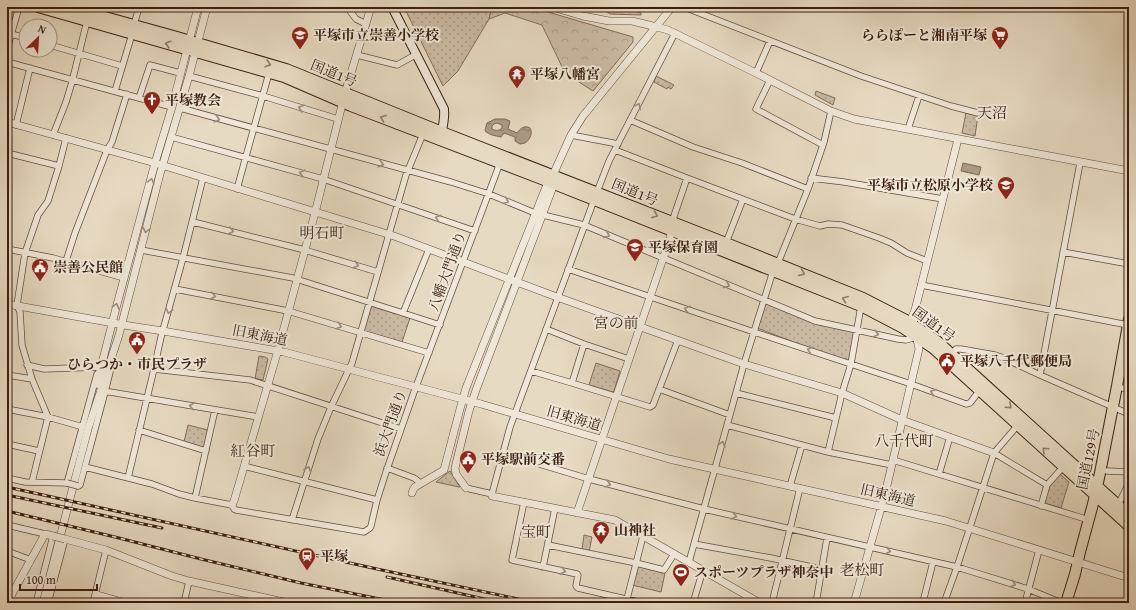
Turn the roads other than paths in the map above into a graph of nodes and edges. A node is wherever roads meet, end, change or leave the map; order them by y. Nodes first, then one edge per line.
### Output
1 (19, 7) edge
2 (38, 7) edge
3 (69, 7) edge
4 (139, 7) edge
5 (198, 7) edge
6 (207, 7) edge
7 (347, 7) edge
8 (372, 7) edge
9 (392, 7) edge
10 (552, 7) edge
11 (672, 7) edge
12 (684, 7) edge
13 (89, 14) edge
14 (366, 24) junction
15 (657, 26) junction
16 (133, 30) junction
17 (9, 33) edge
18 (675, 33) junction
19 (770, 41) junction
20 (192, 46) junction
21 (58, 47) edge
22 (7, 50) edge
23 (79, 53) junction
24 (417, 54) junction
25 (357, 55) junction
26 (7, 62) edge
27 (122, 66) junction
28 (30, 68) junction
29 (180, 72) junction
30 (269, 72) junction
31 (756, 73) junction
32 (189, 76) junction
33 (72, 80) junction
34 (770, 80) junction
35 (115, 91) junction
36 (127, 94) junction
37 (263, 96) junction
38 (919, 96) junction
39 (139, 98) junction
40 (344, 98) junction
41 (172, 107) junction
42 (180, 108) junction
43 (831, 111) junction
44 (978, 114) dead end
45 (404, 117) junction
46 (338, 119) junction
47 (630, 120) junction
48 (7, 122) edge
49 (16, 125) junction
50 (254, 129) junction
51 (908, 130) junction
52 (442, 132) junction
53 (423, 134) junction
54 (53, 135) junction
55 (571, 135) junction
56 (171, 137) junction
57 (66, 138) junction
58 (958, 139) junction
59 (823, 145) junction
60 (616, 147) junction
61 (107, 150) junction
62 (330, 150) junction
63 (7, 153) edge
64 (479, 155) junction
65 (246, 157) junction
66 (155, 163) junction
67 (500, 163) junction
68 (1080, 163) junction
69 (59, 166) junction
70 (163, 166) junction
71 (408, 171) junction
72 (1129, 171) edge
73 (553, 177) junction
74 (204, 178) junction
75 (687, 178) junction
76 (811, 178) junction
77 (324, 179) junction
78 (237, 189) junction
79 (808, 189) junction
80 (489, 194) junction
81 (595, 196) junction
82 (743, 199) junction
83 (943, 199) junction
84 (397, 204) junction
85 (315, 213) junction
86 (539, 214) junction
87 (795, 219) junction
88 (193, 222) junction
89 (584, 225) junction
90 (672, 227) junction
91 (475, 231) junction
92 (389, 234) junction
93 (726, 242) junction
94 (7, 249) edge
95 (428, 249) junction
96 (141, 250) junction
97 (305, 250) junction
98 (1063, 252) junction
99 (25, 253) junction
100 (183, 258) junction
101 (663, 258) junction
102 (66, 261) junction
103 (927, 261) junction
104 (464, 262) junction
105 (1129, 264) edge
106 (775, 267) junction
107 (568, 269) junction
108 (378, 272) junction
109 (124, 278) junction
110 (297, 279) junction
111 (509, 279) junction
112 (517, 282) junction
113 (921, 285) junction
114 (175, 289) junction
115 (650, 296) junction
116 (557, 297) junction
117 (764, 300) junction
118 (370, 302) junction
119 (7, 304) edge
120 (17, 306) junction
121 (861, 306) junction
122 (1052, 310) junction
123 (288, 311) junction
124 (404, 313) junction
125 (910, 322) junction
126 (1128, 322) edge
127 (112, 323) junction
128 (121, 325) junction
129 (440, 326) junction
130 (640, 326) junction
131 (546, 329) junction
132 (856, 330) junction
133 (163, 331) junction
134 (360, 332) junction
135 (754, 332) junction
136 (922, 338) junction
137 (678, 340) junction
138 (584, 344) junction
139 (115, 347) junction
140 (278, 350) junction
141 (1129, 351) edge
142 (429, 353) junction
143 (952, 354) junction
144 (629, 359) junction
145 (744, 364) junction
146 (851, 364) junction
147 (27, 365) junction
148 (101, 369) junction
149 (154, 369) junction
150 (349, 369) junction
151 (531, 371) junction
152 (7, 375) edge
153 (1040, 375) junction
154 (32, 379) junction
155 (572, 382) junction
156 (911, 384) junction
157 (268, 385) junction
158 (416, 386) junction
159 (1125, 388) edge
160 (659, 389) junction
161 (980, 390) junction
162 (106, 392) junction
163 (842, 393) junction
164 (736, 394) junction
165 (617, 396) junction
166 (147, 398) junction
167 (97, 399) junction
168 (462, 400) junction
169 (472, 402) junction
170 (331, 407) junction
171 (1115, 408) junction
172 (7, 409) edge
173 (216, 410) junction
174 (514, 414) junction
175 (1129, 414) edge
176 (730, 415) junction
177 (48, 417) junction
178 (258, 417) junction
179 (836, 418) junction
180 (902, 420) junction
181 (728, 425) junction
182 (1018, 425) junction
183 (83, 427) junction
184 (401, 429) junction
185 (139, 430) junction
186 (950, 437) junction
187 (602, 440) junction
188 (7, 444) edge
189 (802, 445) junction
190 (39, 451) junction
191 (206, 451) junction
192 (828, 452) junction
193 (503, 453) junction
194 (994, 453) junction
195 (892, 463) junction
196 (244, 466) junction
197 (85, 467) junction
198 (1063, 467) junction
199 (387, 468) junction
200 (715, 469) junction
201 (1107, 471) junction
202 (1129, 472) edge
203 (938, 474) junction
204 (7, 478) edge
205 (128, 478) junction
206 (589, 479) junction
207 (32, 482) junction
208 (304, 482) junction
209 (1129, 483) edge
210 (67, 484) junction
211 (419, 485) junction
212 (1047, 485) junction
213 (790, 486) junction
214 (983, 487) junction
215 (466, 488) joint
216 (800, 488) junction
217 (412, 493) dead end
218 (1099, 493) junction
219 (492, 494) junction
220 (195, 498) junction
221 (377, 500) junction
222 (524, 502) junction
223 (232, 505) junction
224 (1118, 505) junction
225 (1041, 506) junction
226 (882, 507) junction
227 (555, 508) junction
228 (704, 509) junction
229 (577, 513) junction
230 (1129, 515) edge
231 (292, 520) junction
232 (1089, 520) junction
233 (7, 525) edge
234 (1129, 526) edge
235 (970, 528) junction
236 (790, 529) junction
237 (45, 534) junction
238 (53, 536) junction
239 (642, 536) junction
240 (827, 538) junction
241 (65, 539) junction
242 (694, 544) junction
243 (548, 546) junction
244 (870, 548) junction
245 (106, 550) junction
246 (1038, 550) junction
247 (7, 551) edge
248 (674, 554) junction
249 (31, 560) junction
250 (783, 560) junction
251 (689, 562) junction
252 (933, 562) junction
253 (1081, 562) junction
254 (636, 563) junction
255 (543, 567) junction
256 (958, 567) junction
257 (821, 569) junction
258 (703, 570) junction
259 (1129, 578) edge
260 (189, 581) junction
261 (1028, 589) junction
262 (96, 594) junction
263 (627, 599) junction
264 (923, 602) edge
265 (7, 603) edge
266 (36, 603) edge
267 (43, 603) edge
268 (48, 603) edge
269 (93, 603) edge
270 (128, 603) edge
271 (184, 603) edge
272 (288, 603) edge
273 (643, 603) edge
274 (693, 603) edge
275 (760, 603) edge
276 (772, 603) edge
277 (816, 603) edge
278 (854, 603) edge
279 (879, 603) edge
280 (896, 603) edge
281 (931, 603) edge
282 (944, 603) edge
283 (1025, 603) edge
284 (1062, 603) edge
285 (1072, 603) edge

1 - 17 street
2 - 13 highway, 国道1号
3 - 13 highway, 国道1号
4 - 16 street
5 - 20 street
6 - 20 street
7 - 14 street
8 - 14 street
9 - 24 main road
10 - 15 street
11 - 15 street
12 - 19 street
13 - 16 highway, 国道1号
13 - 23 street
14 - 25 street
15 - 18 street
15 - 55 street
16 - 20 highway, 国道1号
16 - 27 street
17 - 22 street
18 - 31 street
47 -> 18 street
19 - 31 street
19 - 38 street
20 - 29 street
20 - 30 highway, 国道1号
20 - 32 street
20 -> 40 highway, 国道1号
21 - 23 street
23 - 27 street
23 - 33 street
24 - 25 street
24 - 52 main road
25 - 40 street
26 - 28 street
27 - 35 street
28 - 33 street
28 - 49 street
29 - 39 street
29 - 41 street
30 - 37 street
30 - 40 highway, 国道1号
31 - 34 street
32 - 37 street
32 - 42 street
33 - 35 street
33 - 54 street
34 - 43 street
34 - 59 street
35 - 36 street
36 - 39 street
36 - 61 street
46 -> 37 street
37 - 50 street
38 - 44 street
38 - 51 street
39 - 41 street
40 - 45 highway, 国道1号
40 - 46 street
53 -> 40 highway, 国道1号
41 - 66 street
42 -> 50 street
42 - 56 street
43 - 51 street
43 - 59 street
45 - 52 highway, 国道1号
45 - 53 highway
46 - 62 street
47 - 60 street
47 - 79 street
48 - 49 street
49 - 54 street
50 - 62 street
50 - 65 street
51 - 58 street
52 - 64 main road
52 - 73 highway, 国道1号
53 - 64 highway, 国道1号
53 - 71 street
54 - 57 street
55 - 60 street
55 - 73 street
56 - 65 street
56 - 70 street
57 - 61 street
57 - 69 street
58 - 68 street
58 - 83 street
59 - 76 street
60 - 75 street
60 - 81 street
61 - 66 street
61 - 102 street
62 -> 71 street
62 - 77 street
63 - 69 street
64 - 67 highway, 国道1号
77 -> 65 street
65 - 78 street
66 - 70 street
109 -> 66 street
67 - 73 highway, 国道1号
67 - 80 street, 八幡大門通り
68 - 72 street
68 - 98 street
69 - 99 street
70 - 74 street
70 -> 96 street
71 - 80 street
71 - 84 street
73 - 81 highway, 国道1号
73 - 86 street
74 - 78 street
74 - 88 street
75 - 82 street
75 - 90 street
76 - 79 street
76 - 83 street
77 - 84 street
77 - 85 street
78 - 85 street
79 - 87 street
80 -> 86 street
80 - 91 street, 八幡大門通り
81 - 89 street
81 - 90 highway, 国道1号
82 - 87 street
82 - 93 street
83 - 103 street
91 -> 84 street
84 - 92 street
85 - 92 street
85 - 97 street
86 - 89 street
86 - 111 street
86 - 112 street
87 - 103 street
87 - 106 street
88 -> 97 street
88 - 100 street
89 -> 101 street
89 - 107 street
90 - 93 highway, 国道1号
90 - 101 street
90 - 106 highway, 国道1号
91 - 104 street, 八幡大門通り
92 - 95 street
92 - 108 street
93 - 106 highway, 国道1号
94 - 99 street
95 - 104 street
95 - 124 street
96 - 100 street
96 - 128 street
97 -> 108 street
97 - 110 street
98 - 105 street
98 - 122 street
99 - 102 street
99 - 120 street
100 - 110 street
100 - 114 street
101 - 115 street
101 -> 117 street
102 - 109 street
103 - 113 street
104 - 111 street
104 - 129 street, 八幡大門通り
106 - 117 street
121 -> 106 highway, 国道1号
106 -> 125 highway, 国道1号
107 - 115 street
107 - 116 street
108 - 118 street
127 -> 109 street
110 - 118 street
110 - 123 street
111 - 112 street
111 - 168 street
112 - 116 street
112 - 169 street
113 - 122 street
113 - 125 street
114 -> 123 street
114 -> 133 street
115 - 130 street
135 -> 115 street
116 - 130 street
116 - 131 street
117 - 132 street
117 - 135 street
118 - 124 street
118 - 134 street
119 - 120 street, 旧東海道
120 - 127 street, 旧東海道
120 - 147 street
121 - 125 highway, 国道1号
121 - 132 street
122 - 126 street
122 - 153 street
123 -> 134 street
123 - 140 street
124 - 129 street
125 - 136 highway, 国道1号
126 - 171 highway, 国道129号
127 - 128 street, 旧東海道
127 - 148 street
128 - 133 street, 旧東海道
128 - 139 street
129 - 142 street, 八幡大門通り
130 - 137 street
130 - 144 street
131 - 138 street
131 - 151 street
132 -> 136 street
132 - 146 street
133 - 140 street, 旧東海道
133 - 149 street
134 - 142 street
134 - 150 street
135 - 145 street
146 -> 135 street
136 - 143 highway, 国道1号
136 - 156 street
136 - 161 highway, 国道1号
137 - 145 street
137 - 160 street
138 - 144 street
138 - 155 street
139 - 162 street
139 - 167 street
140 - 150 street, 旧東海道
140 - 157 street
141 - 159 highway, 国道129号
142 - 158 street, 八幡大門通り
143 - 153 street
143 -> 218 highway, 国道1号
144 - 165 street
145 - 163 street
145 - 164 street
146 - 156 street
146 - 163 street
147 - 148 street
147 - 154 street
148 - 167 street
148 - 183 street
149 - 157 street
149 - 166 street
150 - 158 street, 旧東海道
150 - 170 street
151 - 155 street
151 - 174 street
152 - 154 street
153 - 171 street
154 - 177 street
155 - 165 street
161 -> 156 street
156 - 180 street
157 - 170 street
157 - 178 street
158 - 168 street, 旧東海道
158 - 184 street, 浜大門通り
159 - 171 highway, 国道129号
160 - 165 street
160 - 176 street
161 - 182 highway, 国道1号
162 - 166 street
162 - 167 street
162 - 197 street
163 - 179 street
163 - 180 street
164 - 176 street
164 - 179 street
165 - 187 street
173 -> 166 street
166 - 185 street
167 - 267 street
168 - 169 street, 旧東海道
168 - 211 street
169 - 174 street, 旧東海道
169 - 215 street
170 - 184 street
208 -> 170 street
171 - 175 street
171 - 201 highway, 国道129号
171 - 218 highway, 国道129号
172 - 177 street
173 - 178 street
173 - 191 street
174 - 187 street, 旧東海道
174 - 193 street
176 - 181 street
177 - 183 street
177 - 190 street
178 - 196 street
179 - 192 street
180 - 186 street
180 - 195 street
181 - 189 street
200 -> 181 street
182 - 194 street
198 -> 182 highway, 国道1号
183 - 210 street
184 - 199 street, 浜大門通り
185 - 191 street
185 - 205 street
186 - 194 street
186 - 203 street
187 - 200 street, 旧東海道
187 - 206 street
188 - 190 street
189 - 192 street
189 - 213 street
190 - 207 street
191 - 220 street
192 - 195 street
193 - 206 street
193 - 219 street
194 - 212 street
194 - 214 street
195 - 203 street
195 - 226 street
196 - 208 street
196 - 223 street
197 - 205 street, 浜大門通り
197 - 210 street, bridge
198 - 212 street
198 - 218 highway, 国道1号
199 - 211 street
199 - 221 street, 浜大門通り
200 - 213 street, 旧東海道
200 - 228 street
201 - 202 street
201 - 218 highway, 国道129号
203 - 214 street
204 - 207 street
205 - 220 street, 浜大門通り
206 -> 228 street
206 - 229 street
207 - 210 street
208 - 221 street
208 - 231 street
209 - 224 street
211 - 217 street
212 - 225 street
213 - 216 street, 旧東海道
214 - 225 street
214 - 235 street
215 - 219 street
216 - 226 street, 旧東海道
216 - 236 street
218 - 224 highway, 国道1号
218 - 232 highway, 国道129号
218 - 234 highway, 国道1号
218 - 253 highway, 国道129号
219 - 222 street
220 - 223 street, 浜大門通り
221 - 231 street, 浜大門通り
222 - 227 street
222 - 255 street
223 - 231 street, 浜大門通り
224 - 230 highway, 国道1号
225 - 232 street
226 - 235 street, 旧東海道
226 - 244 street
227 - 229 street
227 - 243 street
228 -> 236 street
228 - 242 street
229 - 239 street
232 - 253 highway, 国道129号
233 - 237 street
235 - 246 street, 旧東海道
235 - 256 street
236 - 240 street
236 - 250 street
237 - 238 street
237 - 249 street
238 - 241 street, bridge
238 - 266 street
239 - 248 street
239 - 254 street
240 - 244 street
240 - 257 street
241 - 245 street
241 - 268 street
242 - 250 street
242 - 251 street
243 - 254 street
243 - 255 street
244 -> 252 street
244 - 278 street
245 - 260 street
245 - 262 street
246 - 253 street, 旧東海道
246 - 261 street
247 - 249 street
248 - 251 street
248 - 254 street
249 - 265 street
250 - 257 street
250 - 276 street
251 - 258 street
252 - 256 street
252 - 264 street
253 - 259 street, 旧東海道
253 - 284 highway, 国道129号
253 - 285 highway, 国道129号
254 - 263 street
255 -> 263 street
256 -> 261 street
256 - 282 street
257 - 277 street
258 - 274 street
258 - 275 street
260 - 271 street
260 - 272 street
261 - 283 street
261 - 284 street
262 - 269 street
262 - 270 street
263 - 273 street
264 - 280 street
264 - 281 street
279 - 280 street

